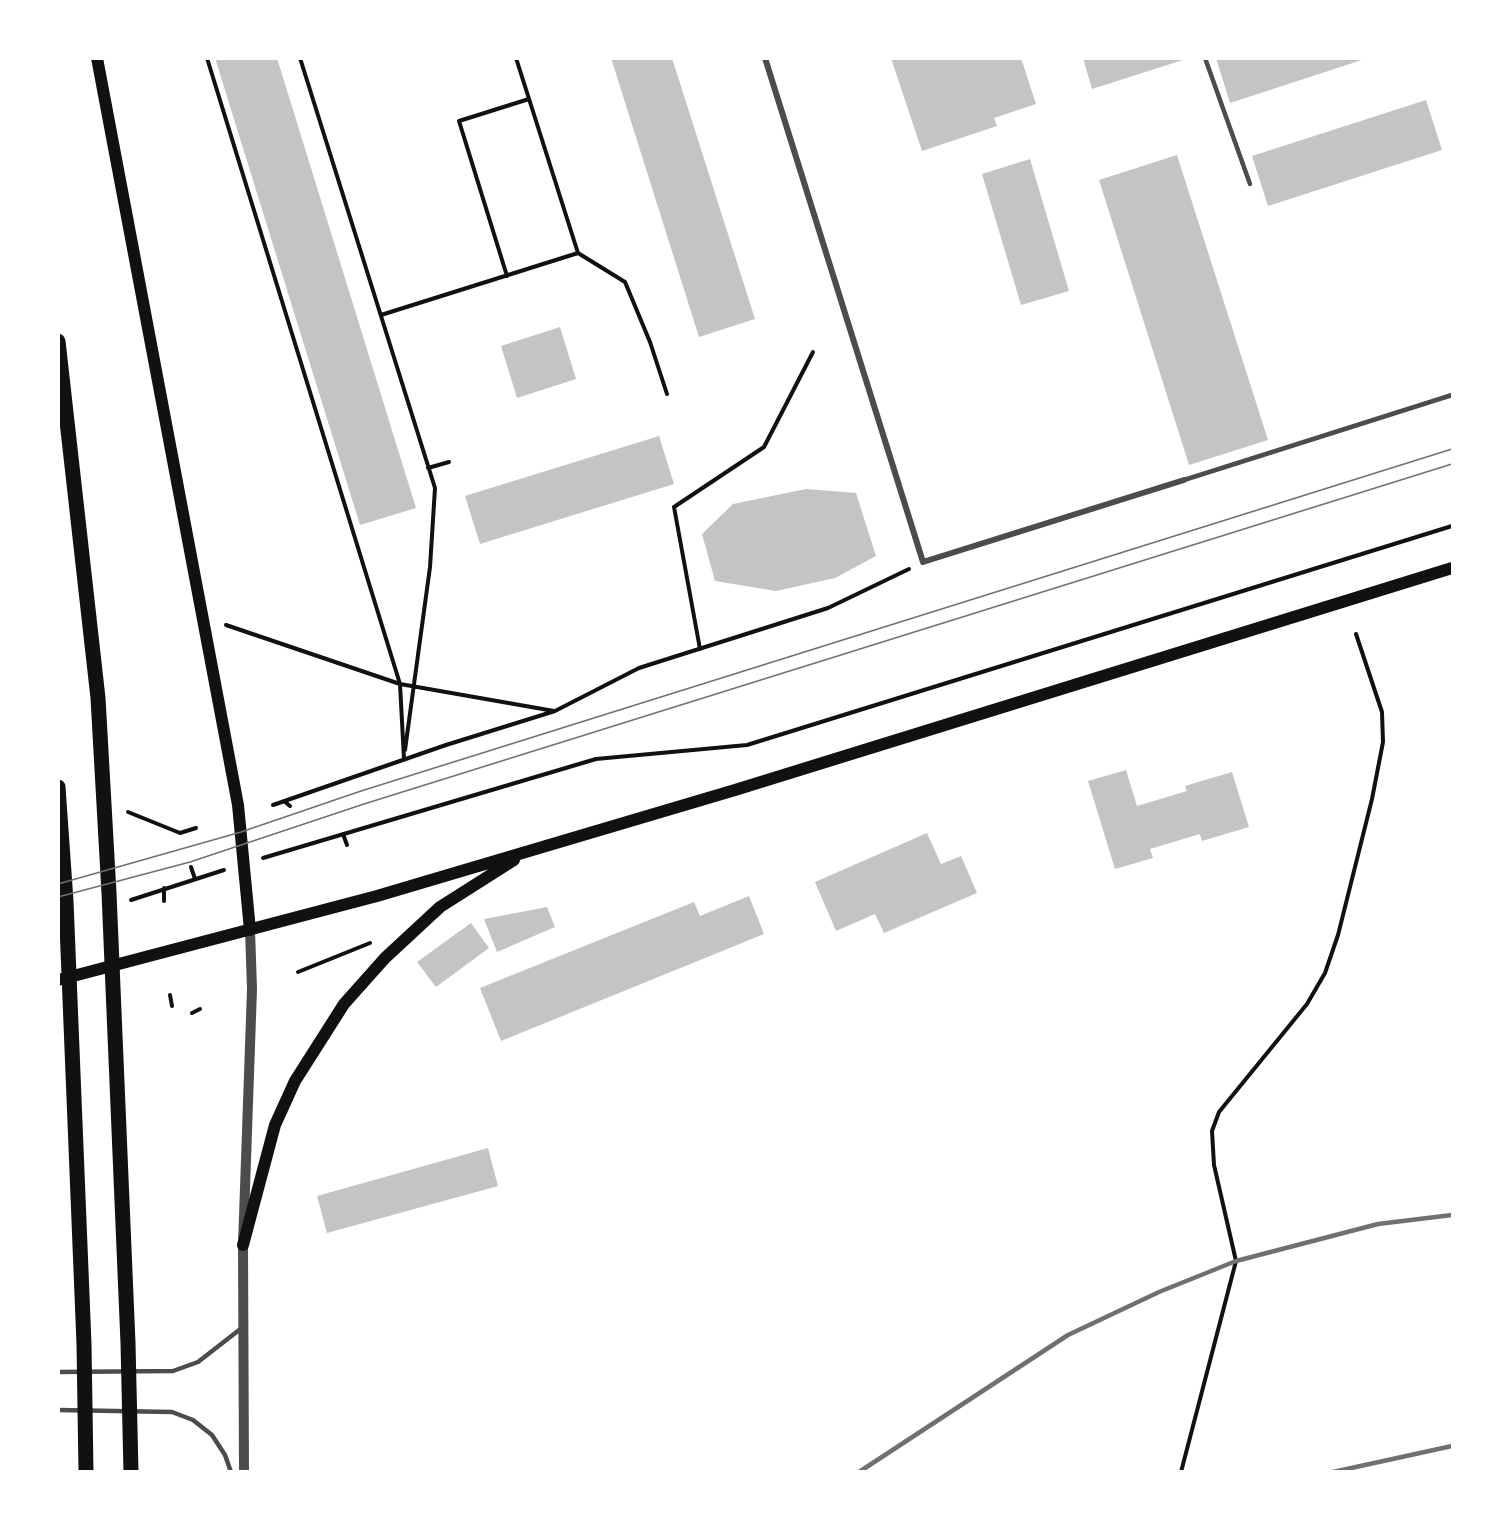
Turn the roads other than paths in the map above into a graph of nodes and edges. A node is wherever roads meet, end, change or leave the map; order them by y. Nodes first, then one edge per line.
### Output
1 (97, 58) edge
2 (765, 58) edge
3 (1205, 58) edge
4 (1250, 184) dead end
5 (58, 341) edge
6 (1452, 395) edge
7 (1184, 480) joint
8 (1452, 568) edge
9 (58, 787) edge
10 (527, 851) junction
11 (250, 930) junction
12 (58, 980) edge
13 (243, 1245) junction
14 (243, 1327) junction
15 (58, 1372) edge
16 (58, 1410) edge
17 (86, 1472) edge
18 (130, 1472) edge
19 (231, 1472) edge
20 (244, 1472) edge

1 - 11 main road
2 - 7 street
3 - 4 lane
5 - 18 main road
6 - 7 lane
8 - 10 main road
9 - 17 main road
10 - 11 main road
10 - 13 main road
11 - 12 main road
11 - 13 street
13 - 14 street
14 - 15 lane
14 - 20 street
16 - 19 lane

